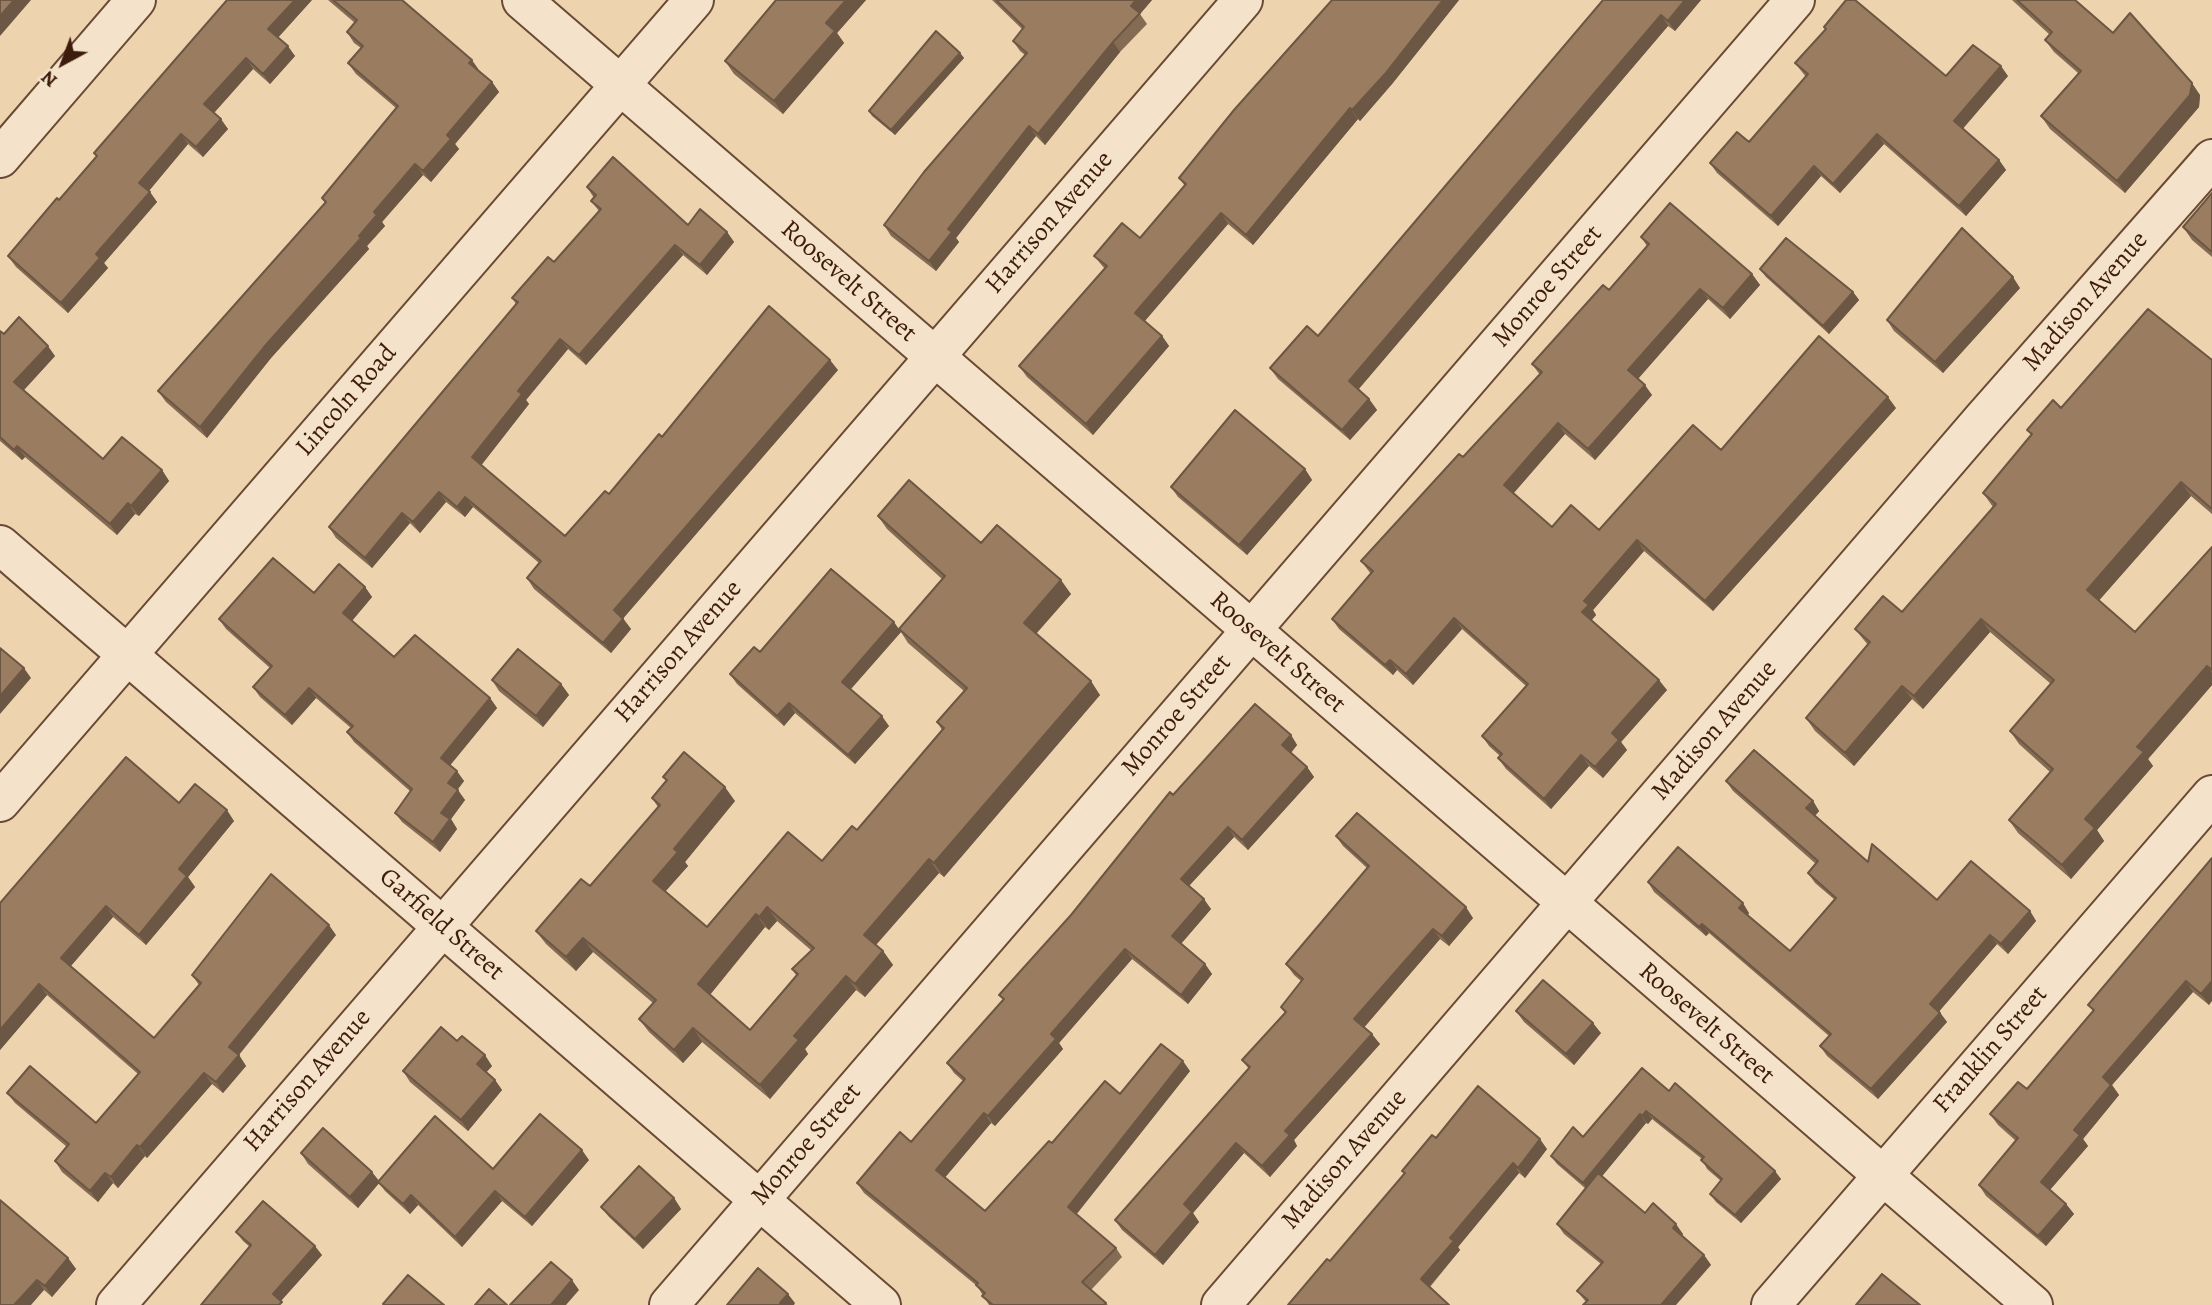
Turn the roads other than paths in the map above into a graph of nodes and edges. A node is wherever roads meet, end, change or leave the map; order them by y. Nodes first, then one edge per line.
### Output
1 (136, 0) edge
2 (522, 0) edge
3 (694, 0) edge
4 (1243, 0) edge
5 (1795, 0) edge
6 (620, 85) junction
7 (0, 158) edge
8 (2212, 159) edge
9 (934, 357) junction
10 (0, 545) edge
11 (1252, 631) junction
12 (127, 654) junction
13 (2212, 795) edge
14 (0, 802) edge
15 (1567, 904) junction
16 (443, 926) junction
17 (1882, 1175) junction
18 (759, 1200) junction
19 (116, 1305) edge
20 (669, 1305) edge
21 (881, 1305) edge
22 (1221, 1305) edge
23 (1771, 1305) edge
24 (2033, 1305) edge

1 - 7 street
2 - 6 street, Roosevelt Street
3 - 6 street, Lincoln Road
4 - 9 street, Harrison Avenue
5 - 11 street, Monroe Street
6 - 9 street, Roosevelt Street
6 - 12 street, Lincoln Road
8 - 15 street, Madison Avenue
9 - 11 street, Roosevelt Street
9 - 16 street, Harrison Avenue
10 - 12 street, Garfield Street
11 - 15 street, Roosevelt Street
11 - 18 street, Monroe Street
12 - 14 street, Lincoln Road
12 - 16 street, Garfield Street
13 - 17 street, Franklin Street
15 - 17 street, Roosevelt Street
15 - 22 street, Madison Avenue
16 - 18 street, Garfield Street
16 - 19 street, Harrison Avenue
17 - 23 street, Franklin Street
17 - 24 street, Roosevelt Street
18 - 20 street, Monroe Street
18 - 21 street, Garfield Street

